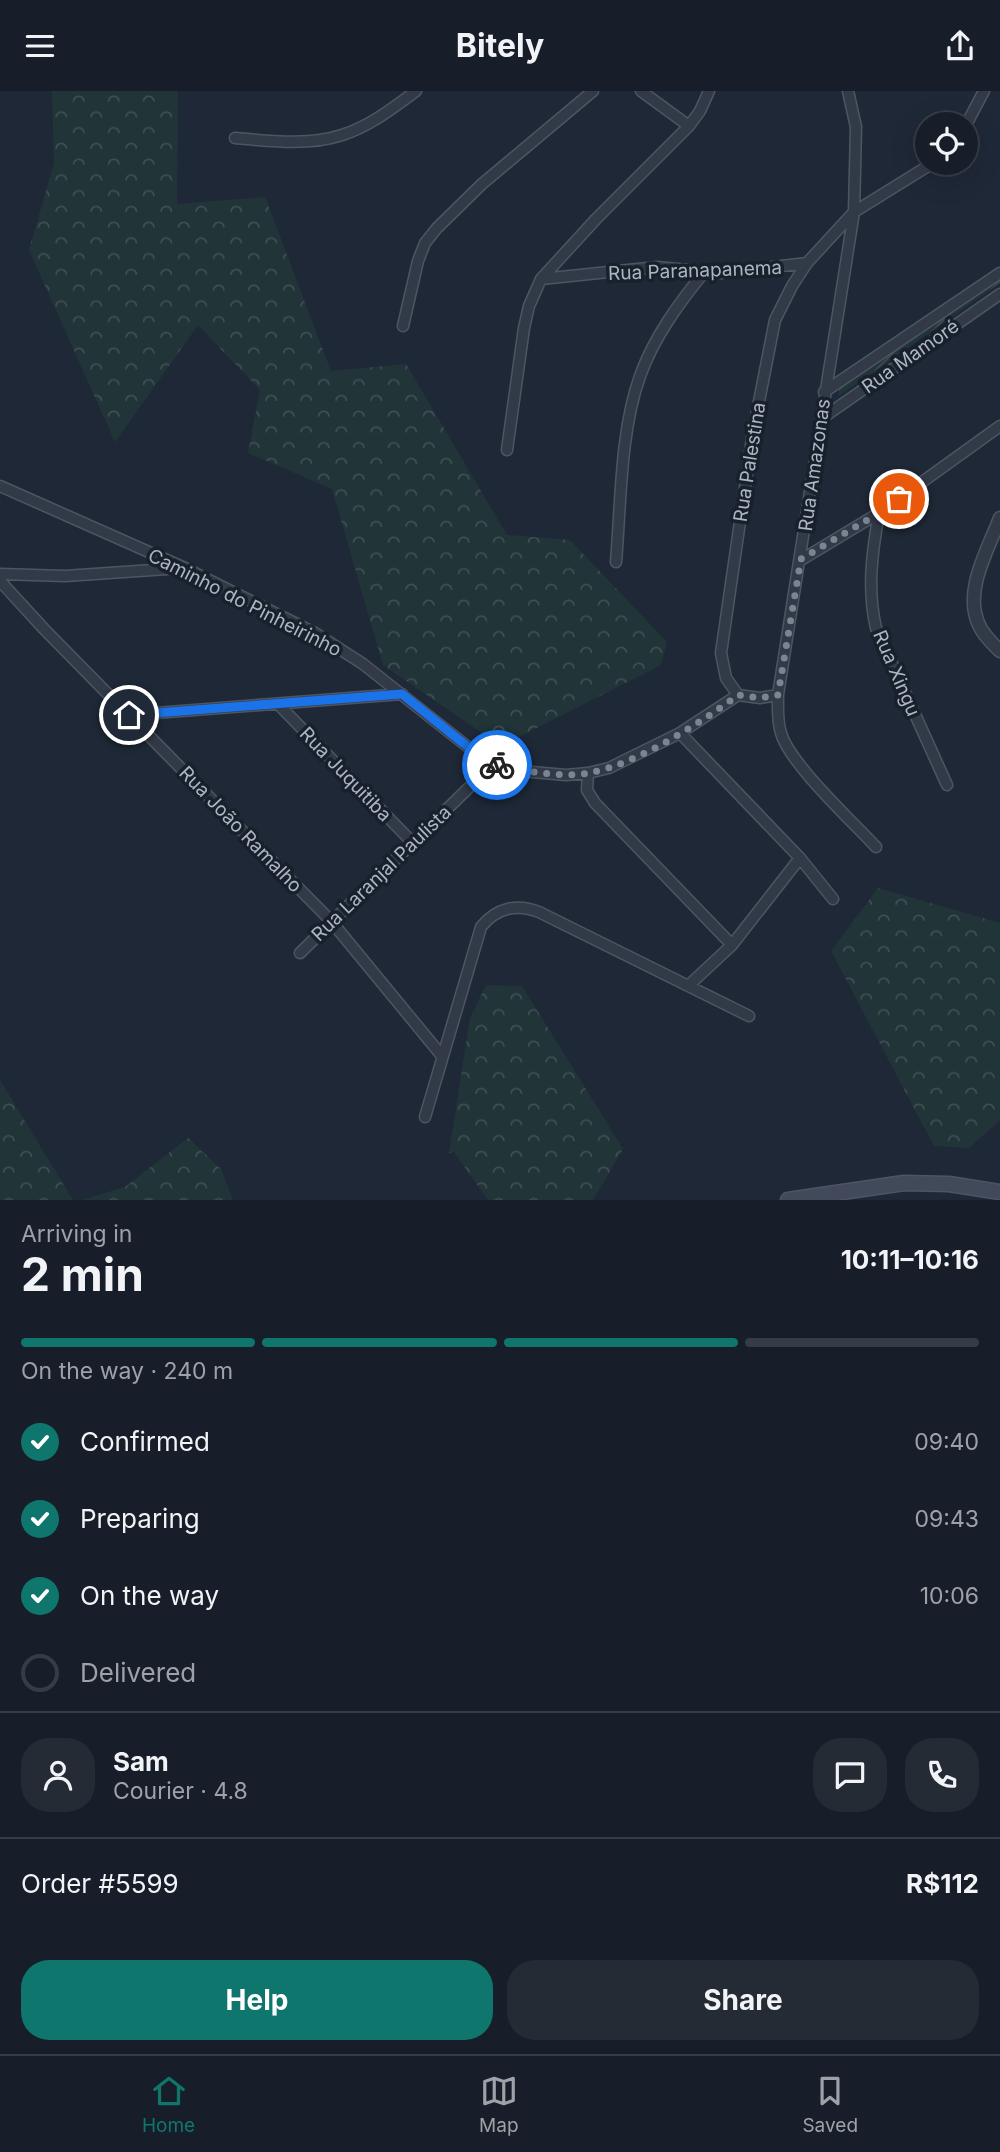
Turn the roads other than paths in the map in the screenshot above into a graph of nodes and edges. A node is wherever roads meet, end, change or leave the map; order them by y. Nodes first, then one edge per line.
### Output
1 (416, 91) edge
2 (593, 91) edge
3 (641, 91) edge
4 (709, 91) edge
5 (848, 91) edge
6 (984, 91) edge
7 (973, 112) edge
8 (689, 126) junction
9 (235, 138) dead end
10 (915, 174) edge
11 (854, 212) junction
12 (807, 263) junction
13 (705, 271) junction
14 (1000, 273) edge
15 (541, 279) junction
16 (1000, 294) edge
17 (403, 327) dead end
18 (824, 392) junction
19 (821, 419) junction
20 (1000, 426) edge
21 (507, 450) dead end
22 (0, 486) edge
23 (879, 513) junction
24 (1000, 518) edge
25 (801, 559) junction
26 (616, 562) dead end
27 (184, 568) junction
28 (0, 574) edge
29 (0, 581) edge
30 (1000, 651) edge
31 (402, 694) junction
32 (738, 695) junction
33 (778, 695) junction
34 (279, 705) junction
35 (129, 715) junction
36 (680, 733) junction
37 (493, 764) junction
38 (588, 773) junction
39 (947, 785) dead end
40 (412, 842) junction
41 (876, 847) dead end
42 (800, 858) junction
43 (833, 899) dead end
44 (331, 921) junction
45 (732, 945) junction
46 (300, 953) dead end
47 (688, 986) junction
48 (749, 1016) dead end
49 (442, 1056) junction
50 (425, 1117) dead end
51 (1000, 1192) edge
52 (788, 1200) edge

1 - 9 street
2 - 17 street
3 - 8 street
4 - 8 street
5 - 11 street, Rua Amazonas
6 - 7 street
8 - 15 street
10 - 11 street, Rua Palestina
11 - 12 street, Rua Palestina
11 - 18 street, Rua Amazonas
12 - 13 street, Rua Paranapanema
12 - 32 street, Rua Palestina
13 - 15 street, Rua Paranapanema
13 - 26 street
14 - 18 street, Rua Mamoré
15 - 21 street
16 - 19 street, Rua Mamoré
18 - 19 street, Rua Amazonas
19 - 25 street, Rua Amazonas
20 - 23 street
22 - 27 street, Caminho do Pinheirinho
23 - 25 street
23 - 39 street, Rua Xingu
24 - 30 street
25 - 33 street, Rua Amazonas
27 - 28 street
27 - 31 street, Caminho do Pinheirinho
29 - 35 street, Rua João Ramalho
31 - 34 street
31 - 37 street, Caminho do Pinheirinho
32 - 33 street
32 - 36 street, Caminho do Pinheirinho
33 - 41 street, Rua Amazonas
34 - 35 street
34 - 40 street, Rua Juquitiba
35 - 44 street, Rua João Ramalho
36 - 38 street, Caminho do Pinheirinho
36 - 42 street
37 - 38 street, Caminho do Pinheirinho
37 - 40 street, Rua Laranjal Paulista
38 - 45 street
40 - 44 street, Rua Laranjal Paulista
42 - 43 street
42 - 45 street
44 - 46 street, Rua Laranjal Paulista
44 - 49 street, Rua João Ramalho
45 - 47 street
47 - 48 street
47 - 49 street
49 - 50 street
51 - 52 main road

